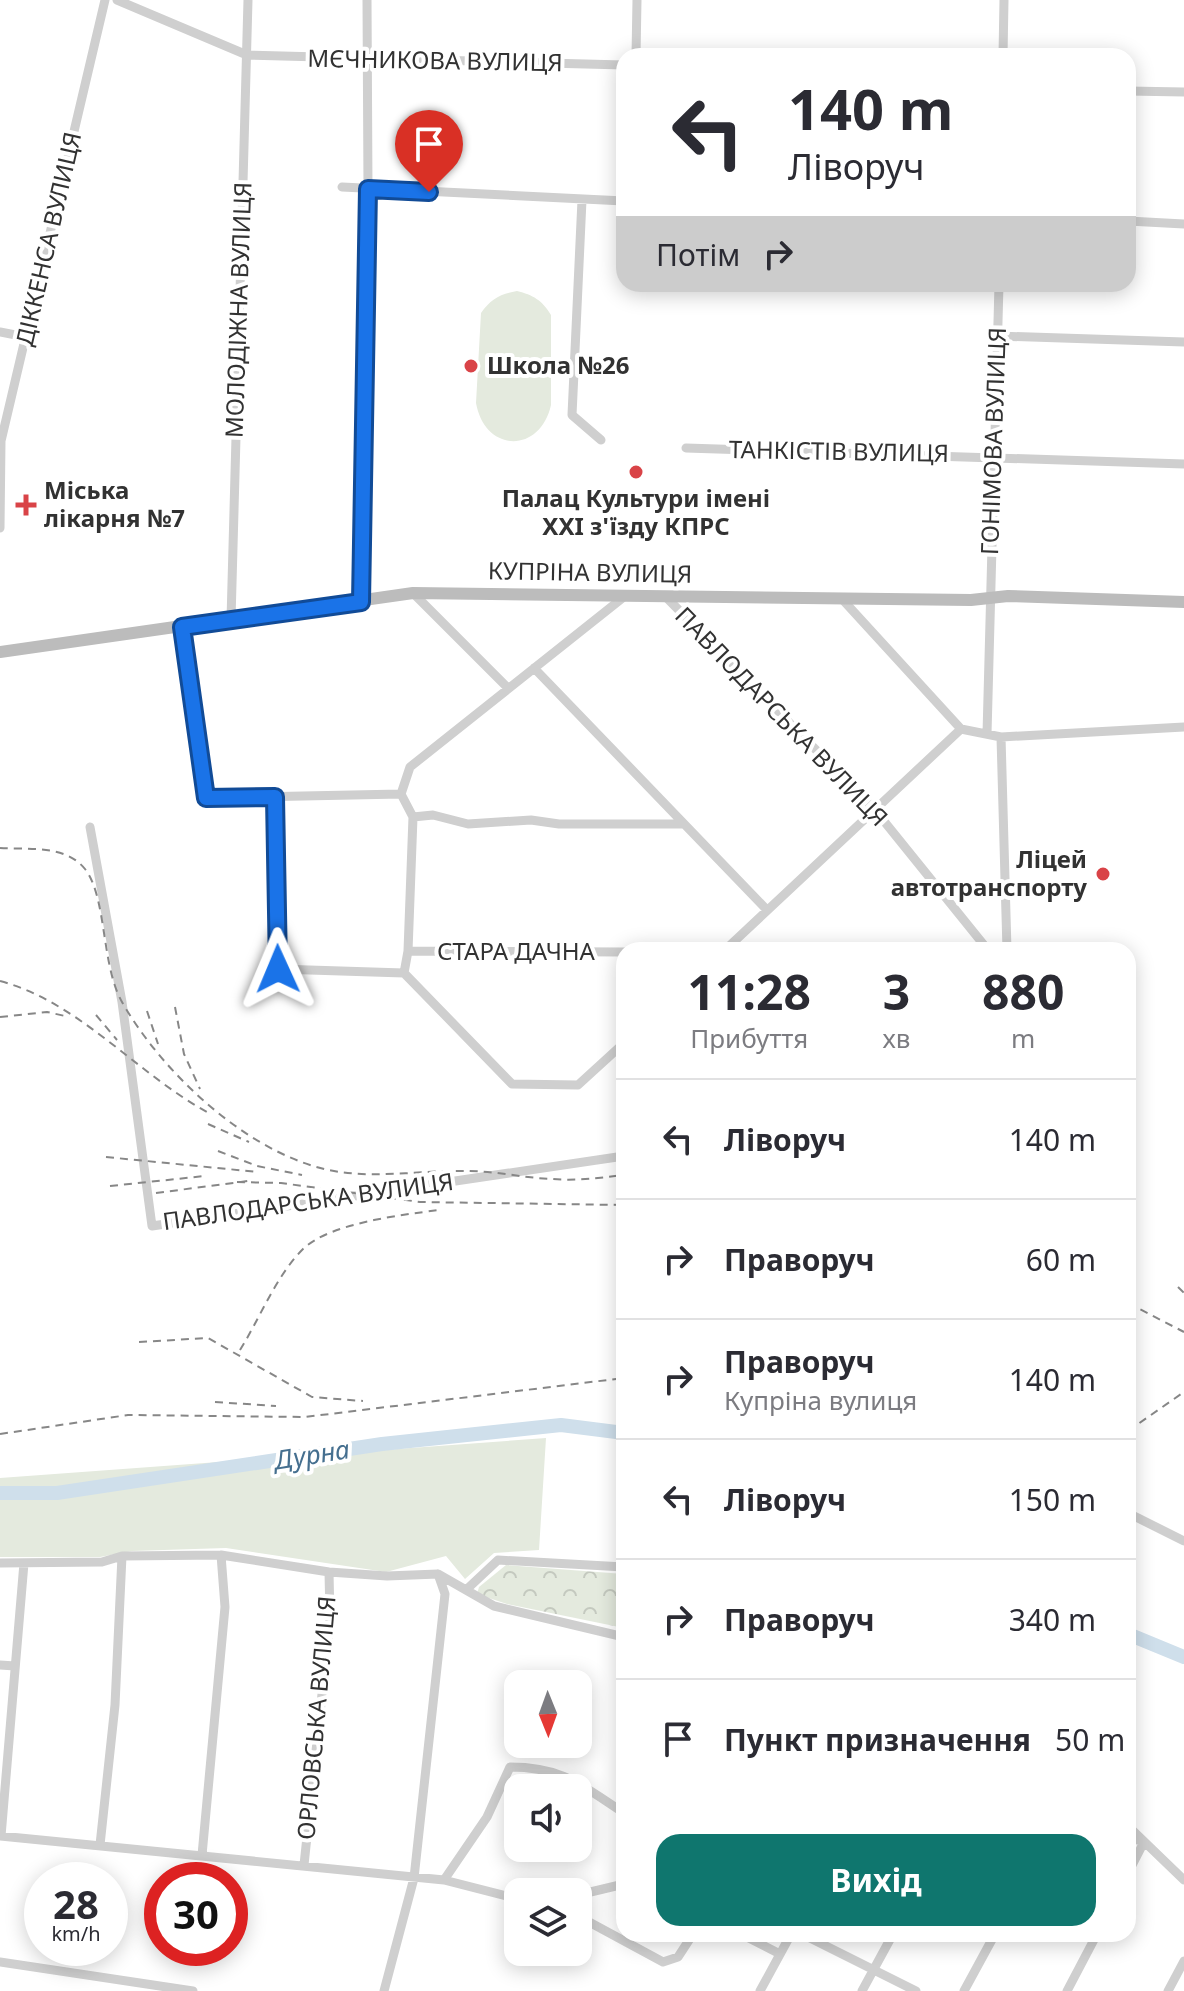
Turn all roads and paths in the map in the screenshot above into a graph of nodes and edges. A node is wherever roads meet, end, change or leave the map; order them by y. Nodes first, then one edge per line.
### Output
1 (105, 0) edge
2 (117, 0) edge
3 (248, 0) edge
4 (367, 0) edge
5 (637, 0) edge
6 (1004, 0) edge
7 (636, 48) edge
8 (1003, 48) edge
9 (247, 55) junction
10 (366, 60) junction
11 (616, 65) edge
12 (1136, 91) edge
13 (1184, 92) edge
14 (342, 187) dead end
15 (368, 189) junction
16 (582, 200) junction
17 (616, 201) edge
18 (1136, 221) edge
19 (1184, 224) edge
20 (999, 292) edge
21 (0, 332) edge
22 (998, 336) junction
23 (26, 337) junction
24 (1184, 342) edge
25 (601, 440) dead end
26 (686, 448) dead end
27 (993, 456) junction
28 (1184, 464) edge
29 (0, 528) edge
30 (413, 593) junction
31 (625, 596) junction
32 (665, 596) junction
33 (842, 599) junction
34 (988, 599) junction
35 (361, 602) junction
36 (1184, 602) edge
37 (231, 620) junction
38 (182, 627) junction
39 (0, 652) edge
40 (534, 668) junction
41 (508, 688) junction
42 (1184, 727) edge
43 (961, 729) junction
44 (987, 734) junction
45 (1001, 737) junction
46 (401, 794) junction
47 (275, 797) junction
48 (875, 810) junction
49 (413, 817) junction
50 (684, 824) junction
51 (90, 827) dead end
52 (767, 910) junction
53 (733, 942) edge
54 (982, 942) edge
55 (1007, 942) edge
56 (408, 951) junction
57 (616, 952) edge
58 (404, 973) junction
59 (616, 1050) edge
60 (616, 1157) edge
61 (1136, 1517) edge
62 (1184, 1541) edge
63 (221, 1555) junction
64 (122, 1556) junction
65 (0, 1563) edge
66 (24, 1563) junction
67 (616, 1567) edge
68 (329, 1572) junction
69 (438, 1574) junction
70 (466, 1590) junction
71 (616, 1635) edge
72 (0, 1665) edge
73 (15, 1666) junction
74 (616, 1808) edge
75 (1136, 1834) edge
76 (0, 1836) edge
77 (1136, 1840) edge
78 (1144, 1842) junction
79 (100, 1845) junction
80 (202, 1855) junction
81 (1136, 1858) edge
82 (304, 1865) junction
83 (414, 1878) junction
84 (444, 1880) junction
85 (1184, 1880) edge
86 (616, 1886) edge
87 (592, 1892) edge
88 (504, 1895) edge
89 (592, 1924) edge
90 (616, 1937) edge
91 (626, 1942) edge
92 (688, 1942) edge
93 (757, 1942) edge
94 (787, 1942) edge
95 (818, 1942) edge
96 (889, 1942) edge
97 (991, 1942) edge
98 (1093, 1942) edge
99 (780, 1954) junction
100 (1184, 1961) edge
101 (0, 1962) edge
102 (874, 1969) junction
103 (193, 1991) edge
104 (384, 1991) edge
105 (760, 1991) edge
106 (862, 1991) edge
107 (916, 1991) edge
108 (964, 1991) edge
109 (1067, 1991) edge
110 (1168, 1991) edge

1 - 23 street, ДІККЕНСА ВУЛИЦЯ
2 - 9 street
3 - 9 street, МОЛОДІЖНА ВУЛИЦЯ
4 - 10 street
5 - 7 street
6 - 8 street
9 - 10 street, МЄЧНИКОВА ВУЛИЦЯ
9 - 37 street, МОЛОДІЖНА ВУЛИЦЯ
10 - 11 street, МЄЧНИКОВА ВУЛИЦЯ
10 - 15 street
12 - 13 street
14 - 15 street
15 - 16 street
15 - 35 street
16 - 17 street
16 - 25 street
18 - 19 street
20 - 22 street, ГОНІМОВА ВУЛИЦЯ
21 - 23 street
22 - 24 street
22 - 27 street, ГОНІМОВА ВУЛИЦЯ
23 - 29 street, ДІККЕНСА ВУЛИЦЯ
26 - 27 street, ТАНКІСТІВ ВУЛИЦЯ
27 - 28 street, ТАНКІСТІВ ВУЛИЦЯ
27 - 34 street, ГОНІМОВА ВУЛИЦЯ
30 - 31 main road, КУПРІНА ВУЛИЦЯ
30 - 35 main road, КУПРІНА ВУЛИЦЯ
30 - 41 street
31 - 32 main road, КУПРІНА ВУЛИЦЯ
31 - 40 street
32 - 33 main road, КУПРІНА ВУЛИЦЯ
32 - 48 street, ПАВЛОДАРСЬКА ВУЛИЦЯ
33 - 34 main road, КУПРІНА ВУЛИЦЯ
33 - 43 street
34 - 36 main road, КУПРІНА ВУЛИЦЯ
34 - 44 street, ГОНІМОВА ВУЛИЦЯ
35 - 37 main road, КУПРІНА ВУЛИЦЯ
37 - 38 main road, КУПРІНА ВУЛИЦЯ
38 - 39 main road, КУПРІНА ВУЛИЦЯ
38 - 47 street
40 - 41 street
40 - 50 street
41 - 46 street
42 - 45 street
43 - 44 street
43 - 48 street
44 - 45 street
45 - 55 street
46 - 47 street
46 - 49 street
47 - 58 street
48 - 52 street
48 - 54 street, ПАВЛОДАРСЬКА ВУЛИЦЯ
49 - 50 street
49 - 56 street
50 - 52 street
51 - 60 street, ПАВЛОДАРСЬКА ВУЛИЦЯ
52 - 53 street
56 - 57 street, СТАРА ДАЧНА
56 - 58 street
58 - 59 street
61 - 62 street
63 - 64 street
63 - 68 street
63 - 80 street
64 - 66 street
64 - 79 street
65 - 66 street
66 - 73 street
67 - 70 street
68 - 69 street
68 - 82 street, ОРЛОВСЬКА ВУЛИЦЯ
69 - 70 street
69 - 83 street
70 - 71 street
72 - 73 street
73 - 76 street
74 - 84 street
75 - 78 street
76 - 79 street
77 - 78 street
78 - 81 street
78 - 85 street
79 - 80 street
80 - 82 street
82 - 83 street
83 - 84 street
83 - 104 street
84 - 88 street
86 - 87 street
89 - 90 street
91 - 92 street
93 - 99 street
94 - 99 street
95 - 102 street
96 - 102 street
97 - 108 street
98 - 109 street
99 - 105 street
100 - 110 street
101 - 103 street
102 - 106 street
102 - 107 street

